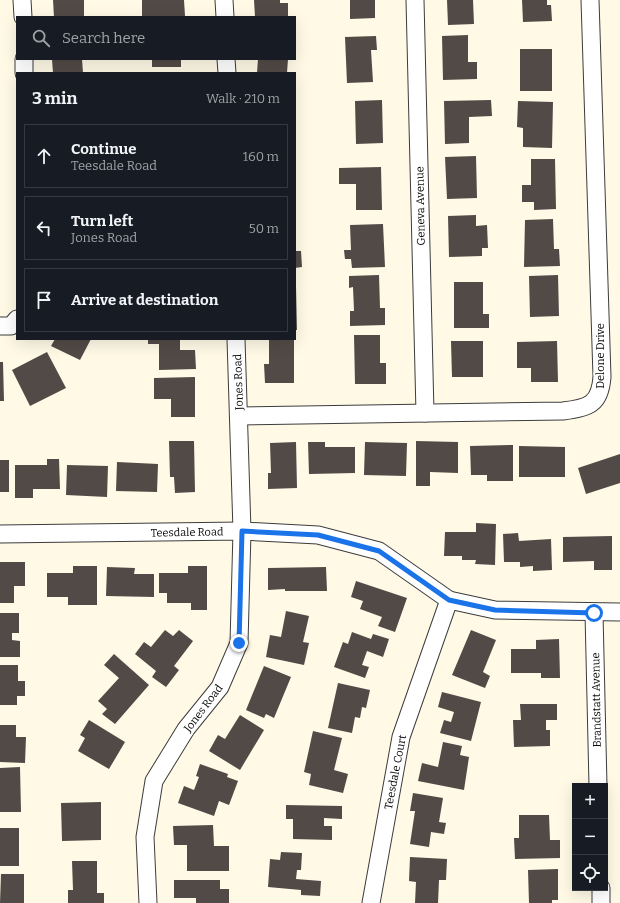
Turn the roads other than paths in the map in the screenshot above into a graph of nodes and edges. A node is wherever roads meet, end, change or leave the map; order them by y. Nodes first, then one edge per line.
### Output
1 (22, 0) edge
2 (224, 0) edge
3 (415, 0) edge
4 (590, 0) edge
5 (23, 16) edge
6 (225, 16) edge
7 (24, 60) edge
8 (226, 60) edge
9 (24, 72) edge
10 (227, 72) edge
11 (16, 321) edge
12 (0, 326) edge
13 (236, 340) edge
14 (425, 413) junction
15 (239, 416) junction
16 (242, 531) junction
17 (0, 534) edge
18 (449, 600) junction
19 (620, 612) edge
20 (594, 613) junction
21 (598, 783) edge
22 (601, 891) edge
23 (148, 903) edge
24 (371, 903) edge
25 (601, 903) edge

1 - 5 street
2 - 6 street
3 - 14 street, Geneva Avenue
4 - 14 street, Delone Drive
7 - 9 street
8 - 10 street
11 - 12 street
13 - 15 street, Jones Road
14 - 15 street, Delone Drive
15 - 16 street, Jones Road
16 - 17 street, Teesdale Road
16 - 18 street, Teesdale Road
16 - 23 street, Jones Road
18 - 20 street, Teesdale Road
18 - 24 street, Teesdale Court
19 - 20 street, Teesdale Road
20 - 21 street, Brandstatt Avenue
22 - 25 street

